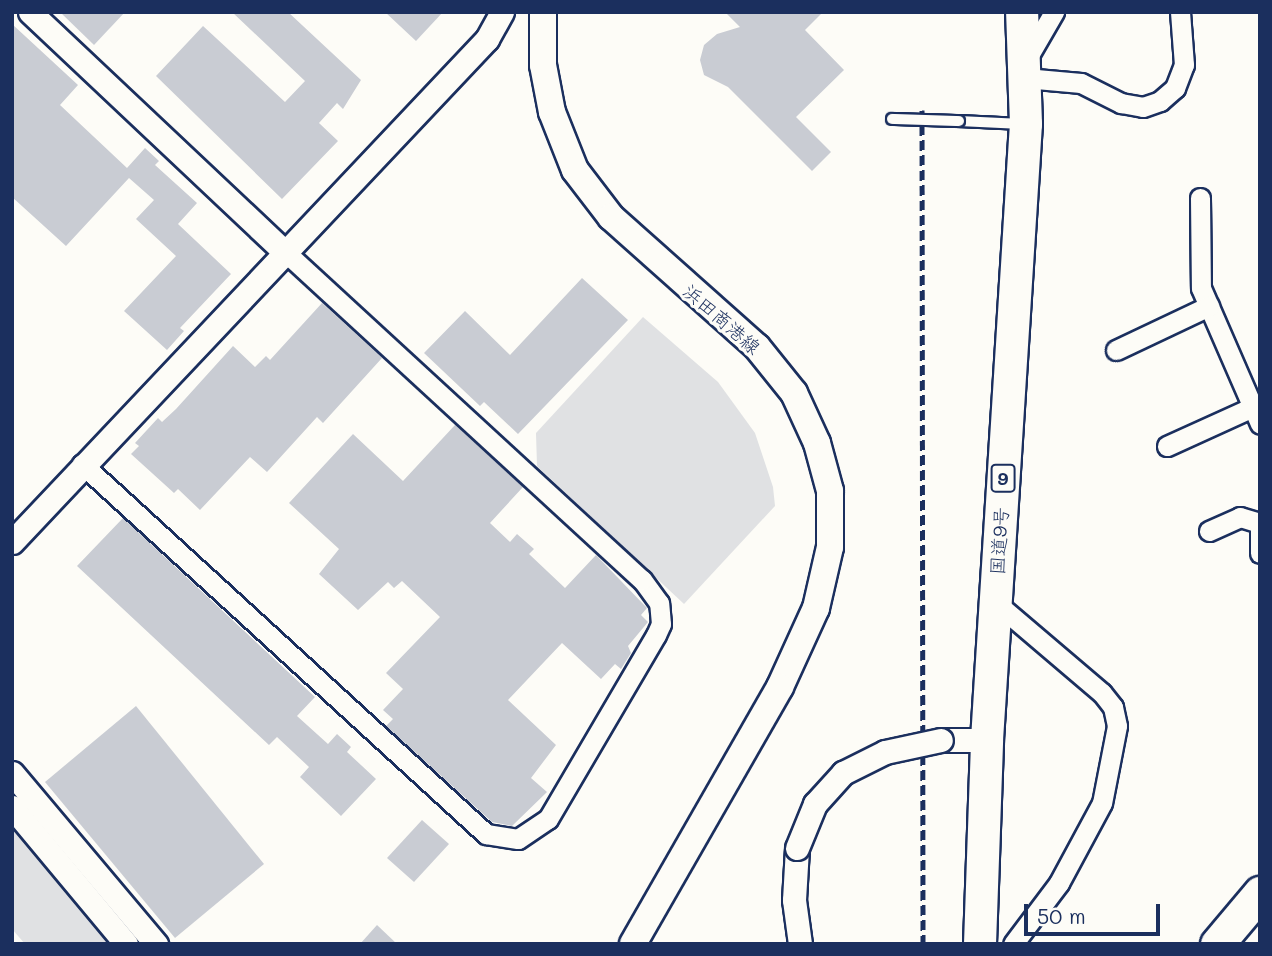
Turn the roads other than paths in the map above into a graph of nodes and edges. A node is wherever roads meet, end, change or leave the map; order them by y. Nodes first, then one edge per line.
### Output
1 (30, 12) edge
2 (502, 12) edge
3 (542, 12) edge
4 (1022, 12) edge
5 (1054, 12) edge
6 (1180, 12) edge
7 (1025, 70) junction
8 (892, 118) dead end
9 (1026, 124) junction
10 (1200, 198) dead end
11 (285, 252) junction
12 (1209, 306) junction
13 (1116, 350) dead end
14 (1256, 416) edge
15 (1167, 446) dead end
16 (82, 464) junction
17 (1260, 523) edge
18 (1260, 528) edge
19 (1209, 531) dead end
20 (12, 541) edge
21 (1260, 552) edge
22 (995, 602) junction
23 (987, 740) junction
24 (12, 773) edge
25 (12, 807) edge
26 (1260, 893) edge
27 (126, 944) edge
28 (156, 944) edge
29 (633, 944) edge
30 (800, 944) edge
31 (980, 944) edge
32 (1013, 944) edge
33 (1217, 944) edge

1 - 11 street
2 - 11 street
3 - 29 main road, 浜田商港線
4 - 7 highway, 国道9号 / 9
5 - 7 street
6 - 7 street
7 - 9 highway, 国道9号 / 9
8 - 9 lane, bridge
9 - 22 highway, 国道9号 / 9
10 - 12 street
11 - 16 street
11 - 16 street
12 - 13 street
12 - 14 street
14 - 15 street
16 - 20 street
17 - 19 street
18 - 21 street
22 - 23 highway, 国道9号 / 9
22 - 32 street
23 - 30 street, bridge
23 - 31 highway, 国道9号 / 9
24 - 28 street
25 - 27 street
26 - 33 highway

